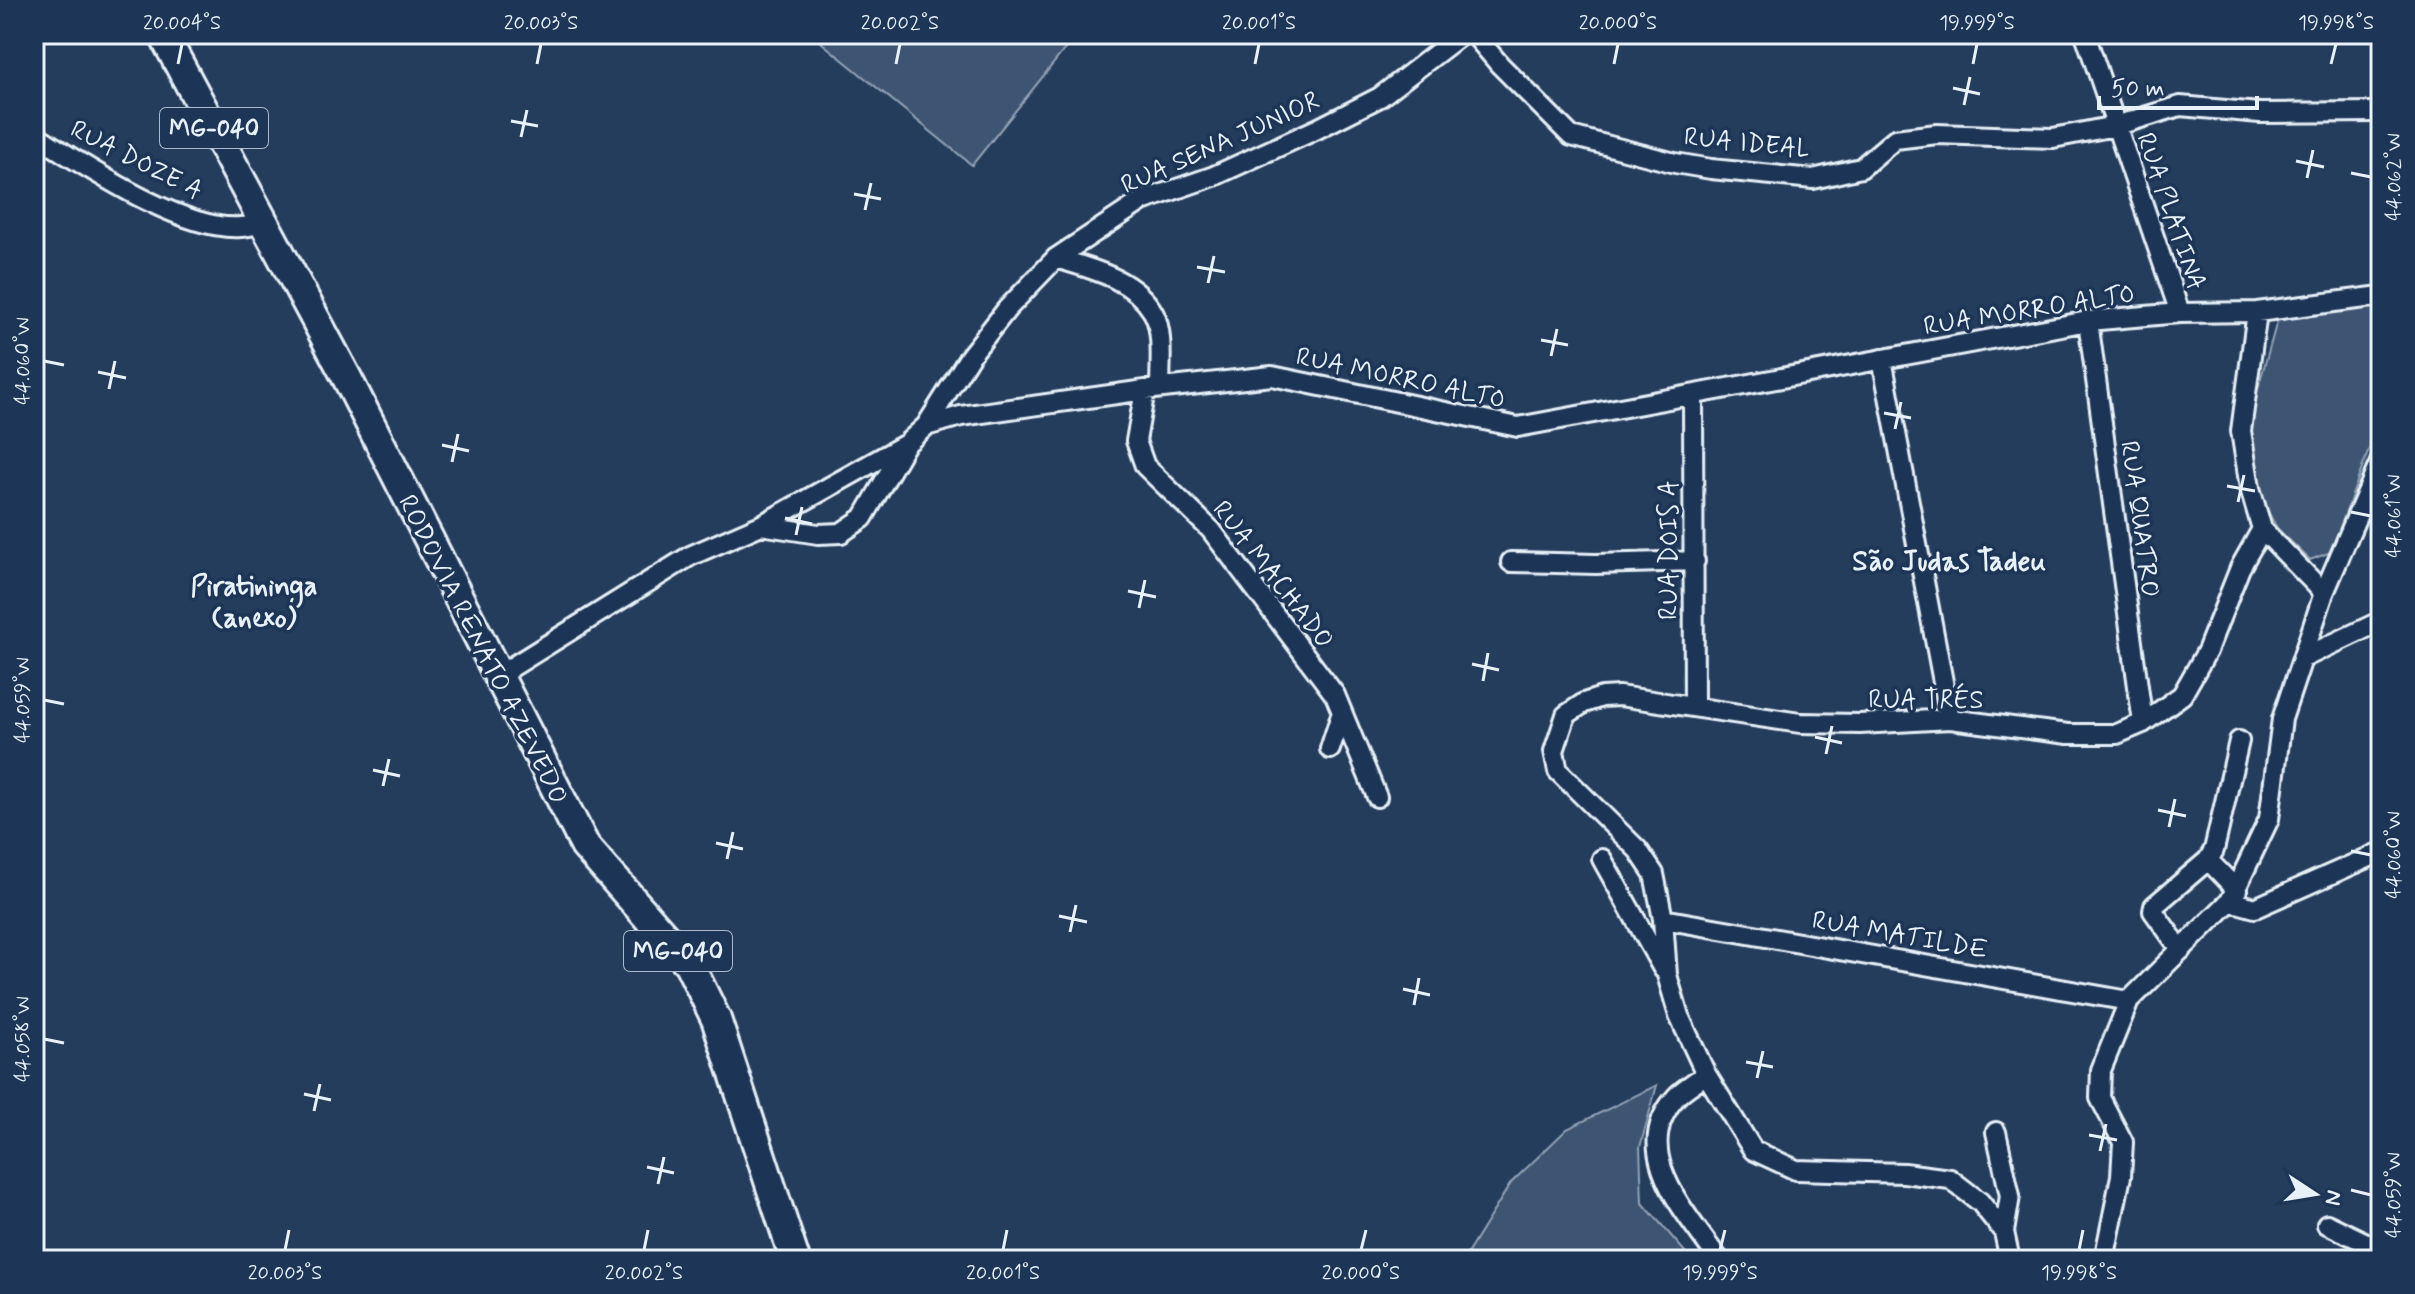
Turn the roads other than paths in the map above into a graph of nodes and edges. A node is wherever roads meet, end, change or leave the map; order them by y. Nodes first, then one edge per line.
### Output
1 (163, 34) edge
2 (1462, 34) edge
3 (1474, 34) edge
4 (2085, 34) edge
5 (2381, 112) edge
6 (2115, 126) junction
7 (34, 134) edge
8 (265, 222) junction
9 (1056, 258) junction
10 (2381, 296) edge
11 (2257, 312) junction
12 (2180, 313) junction
13 (2088, 321) junction
14 (1882, 359) junction
15 (1153, 389) junction
16 (1693, 395) junction
17 (926, 426) junction
18 (906, 444) junction
19 (2381, 460) edge
20 (761, 525) junction
21 (2262, 529) junction
22 (1695, 561) junction
23 (1511, 562) dead end
24 (2324, 593) junction
25 (2381, 621) edge
26 (2303, 658) junction
27 (499, 675) junction
28 (1694, 706) junction
29 (1342, 712) junction
30 (1950, 719) junction
31 (2143, 723) junction
32 (2239, 741) dead end
33 (1330, 749) dead end
34 (1377, 797) dead end
35 (2381, 852) edge
36 (1602, 859) dead end
37 (2208, 860) junction
38 (2234, 896) junction
39 (1663, 919) junction
40 (2181, 950) junction
41 (1667, 975) junction
42 (2129, 1001) junction
43 (1706, 1074) junction
44 (1996, 1132) dead end
45 (2327, 1224) dead end
46 (2004, 1232) junction
47 (2381, 1250) edge
48 (795, 1260) edge
49 (1719, 1260) edge
50 (2010, 1260) edge
51 (2104, 1260) edge

1 - 8 main road, RODOVIA RENATO AZEVEDO / MG-040
2 - 9 street, RUA SENA JUNIOR
3 - 6 street, RUA IDEAL
4 - 6 street, RUA PLATINA
5 - 6 street, RUA IDEAL
6 - 12 street, RUA PLATINA
7 - 8 street, RUA DOZE A
8 - 27 main road, RODOVIA RENATO AZEVEDO / MG-040
9 - 15 street, RUA MACHADO
9 - 17 street, RUA SENA JUNIOR
10 - 11 street, RUA MORRO ALTO
11 - 12 street, RUA MORRO ALTO
11 - 21 street
12 - 13 street, RUA MORRO ALTO
13 - 14 street, RUA MORRO ALTO
13 - 31 street, RUA QUATRO
14 - 16 street, RUA MORRO ALTO
14 - 30 street
15 - 16 street, RUA MORRO ALTO
15 - 17 street, RUA MORRO ALTO
15 - 29 street, RUA MACHADO
16 - 22 street, RUA DOIS A
17 - 18 street, RUA MORRO ALTO
18 - 20 street
18 - 20 street, RUA MORRO ALTO
19 - 24 street
20 - 27 street
21 - 24 street
21 - 31 street, RUA TRÉS
22 - 23 street
22 - 28 street, RUA DOIS A
24 - 26 street
25 - 26 street
26 - 38 street
27 - 48 main road, RODOVIA RENATO AZEVEDO / MG-040
28 - 30 street, RUA TRÉS
28 - 39 street, RUA TRÉS
29 - 33 street
29 - 34 street, RUA MACHADO
30 - 31 street, RUA TRÉS
32 - 37 street
35 - 38 street
36 - 41 street
37 - 38 street
37 - 40 street
38 - 40 street
39 - 41 street
39 - 42 street, RUA MATILDE
40 - 42 street
41 - 43 street
42 - 51 street
43 - 46 street
43 - 49 street
44 - 46 street
45 - 47 street
46 - 50 street

